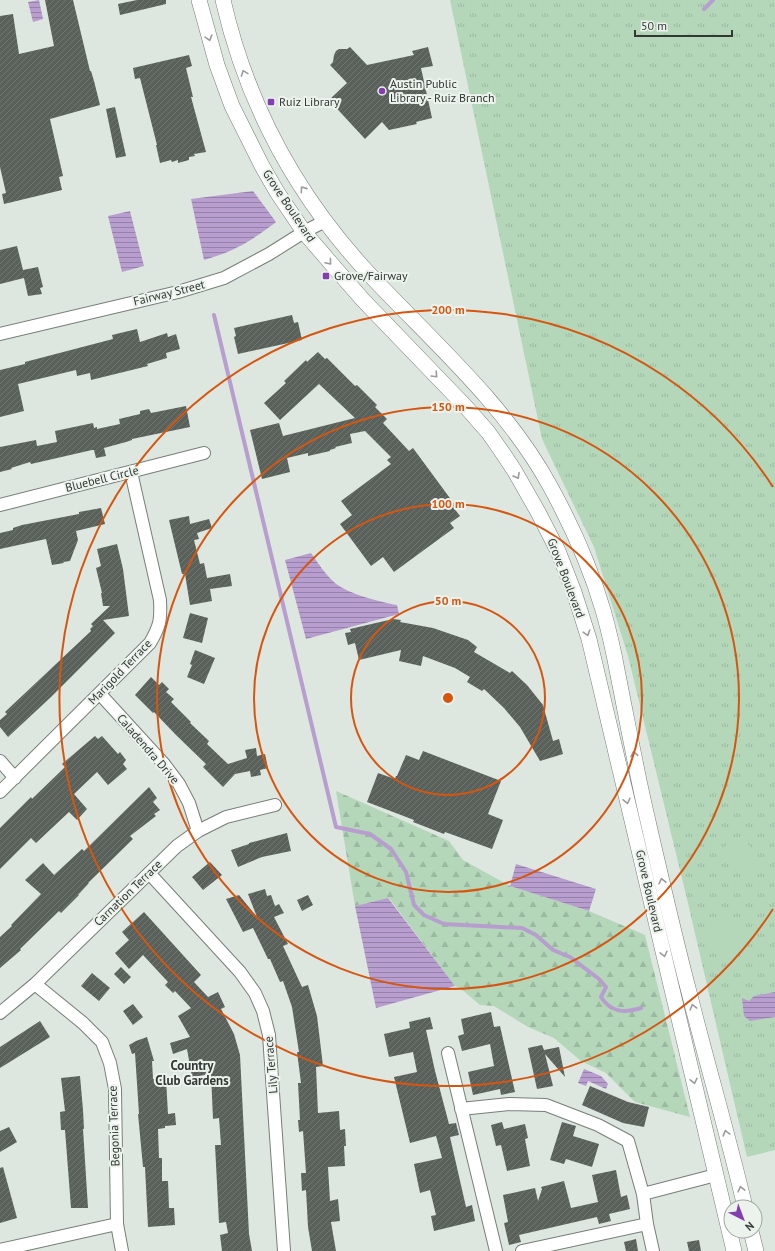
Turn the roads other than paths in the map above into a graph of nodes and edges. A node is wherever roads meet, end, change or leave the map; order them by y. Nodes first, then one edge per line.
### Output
1 (199, 0) edge
2 (223, 0) edge
3 (325, 221) junction
4 (304, 232) junction
5 (0, 334) edge
6 (204, 453) dead end
7 (131, 472) junction
8 (0, 505) edge
9 (618, 677) junction
10 (599, 681) junction
11 (100, 694) junction
12 (0, 760) edge
13 (15, 778) junction
14 (0, 792) edge
15 (275, 805) dead end
16 (198, 831) junction
17 (149, 873) junction
18 (35, 984) junction
19 (0, 1013) edge
20 (448, 1053) dead end
21 (461, 1109) junction
22 (736, 1170) junction
23 (716, 1175) junction
24 (643, 1194) junction
25 (743, 1199) edge
26 (117, 1224) junction
27 (647, 1224) junction
28 (753, 1239) edge
29 (0, 1250) edge
30 (122, 1251) edge
31 (284, 1251) edge
32 (496, 1251) edge
33 (522, 1251) edge
34 (654, 1251) edge
35 (734, 1251) edge
36 (756, 1251) edge

1 -> 4 street, Grove Boulevard
3 -> 2 street, Grove Boulevard
3 - 4 street, Fairway Street
3 - 9 street, Grove Boulevard
4 - 5 street, Fairway Street
4 -> 10 street, Grove Boulevard
6 - 7 street, Bluebell Circle
7 - 8 street, Bluebell Circle
7 - 11 street, Marigold Terrace
9 - 10 street
22 -> 9 street, Grove Boulevard
10 -> 23 street, Grove Boulevard
11 - 13 street, Marigold Terrace
11 - 16 street, Caladendra Drive
12 - 13 street
13 - 14 street, Marigold Terrace
15 - 16 street, Carnation Terrace
16 - 17 street, Carnation Terrace
17 - 18 street, Carnation Terrace
17 - 31 street, Lily Terrace
18 - 19 street, Carnation Terrace
18 - 26 street, Begonia Terrace
20 - 21 street
21 - 24 street
21 - 32 street
22 - 23 street
25 -> 22 street, Grove Boulevard
23 - 24 street
23 - 35 street, Grove Boulevard
24 - 27 street
26 - 29 street
26 - 30 street, Begonia Terrace
27 - 33 street
27 - 34 street
28 - 36 street

